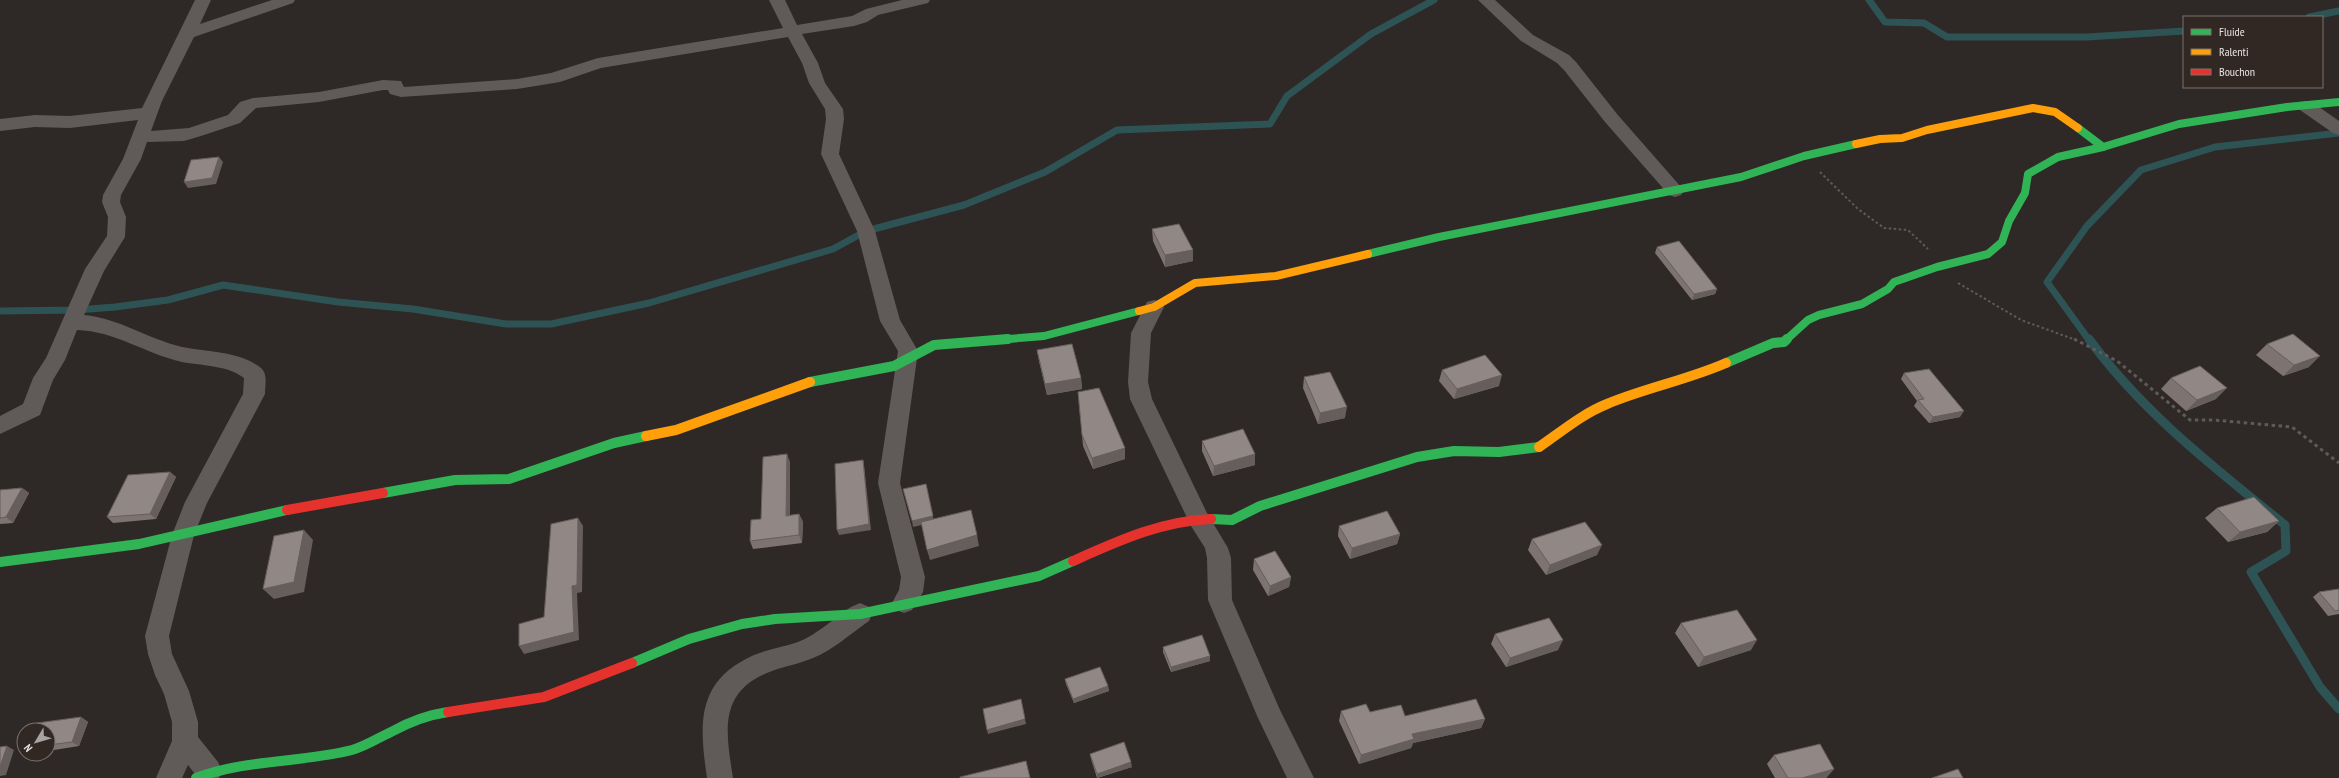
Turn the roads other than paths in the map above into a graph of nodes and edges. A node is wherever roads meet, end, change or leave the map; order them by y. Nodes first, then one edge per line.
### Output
1 (203, 0) edge
2 (287, 0) edge
3 (778, 0) edge
4 (922, 0) edge
5 (1486, 0) edge
6 (793, 31) junction
7 (187, 34) junction
8 (2339, 102) edge
9 (2306, 106) junction
10 (148, 113) junction
11 (0, 125) edge
12 (2339, 129) edge
13 (142, 137) junction
14 (2102, 146) junction
15 (1675, 191) junction
16 (1154, 306) junction
17 (72, 322) junction
18 (908, 359) junction
19 (0, 426) edge
20 (1199, 519) junction
21 (183, 535) junction
22 (0, 562) edge
23 (904, 603) junction
24 (860, 614) junction
25 (185, 741) junction
26 (203, 774) edge
27 (168, 778) edge
28 (720, 778) edge
29 (1301, 778) edge

1 - 7 street
2 - 7 street
3 - 6 street
4 - 6 street
5 - 15 street
6 - 13 street
6 - 18 street
7 - 10 street
8 - 9 street
9 - 12 street
9 - 14 street
10 - 11 street
10 - 13 street
13 - 17 street
14 - 15 street
14 - 20 street
15 - 16 street
16 - 18 street
16 - 20 street
17 - 19 street
17 - 21 street
18 - 21 street
18 - 23 street
20 - 23 street
20 - 29 street
21 - 22 street
21 - 25 street
23 - 24 street
24 - 26 street
24 - 28 street
25 - 26 street
25 - 27 street

